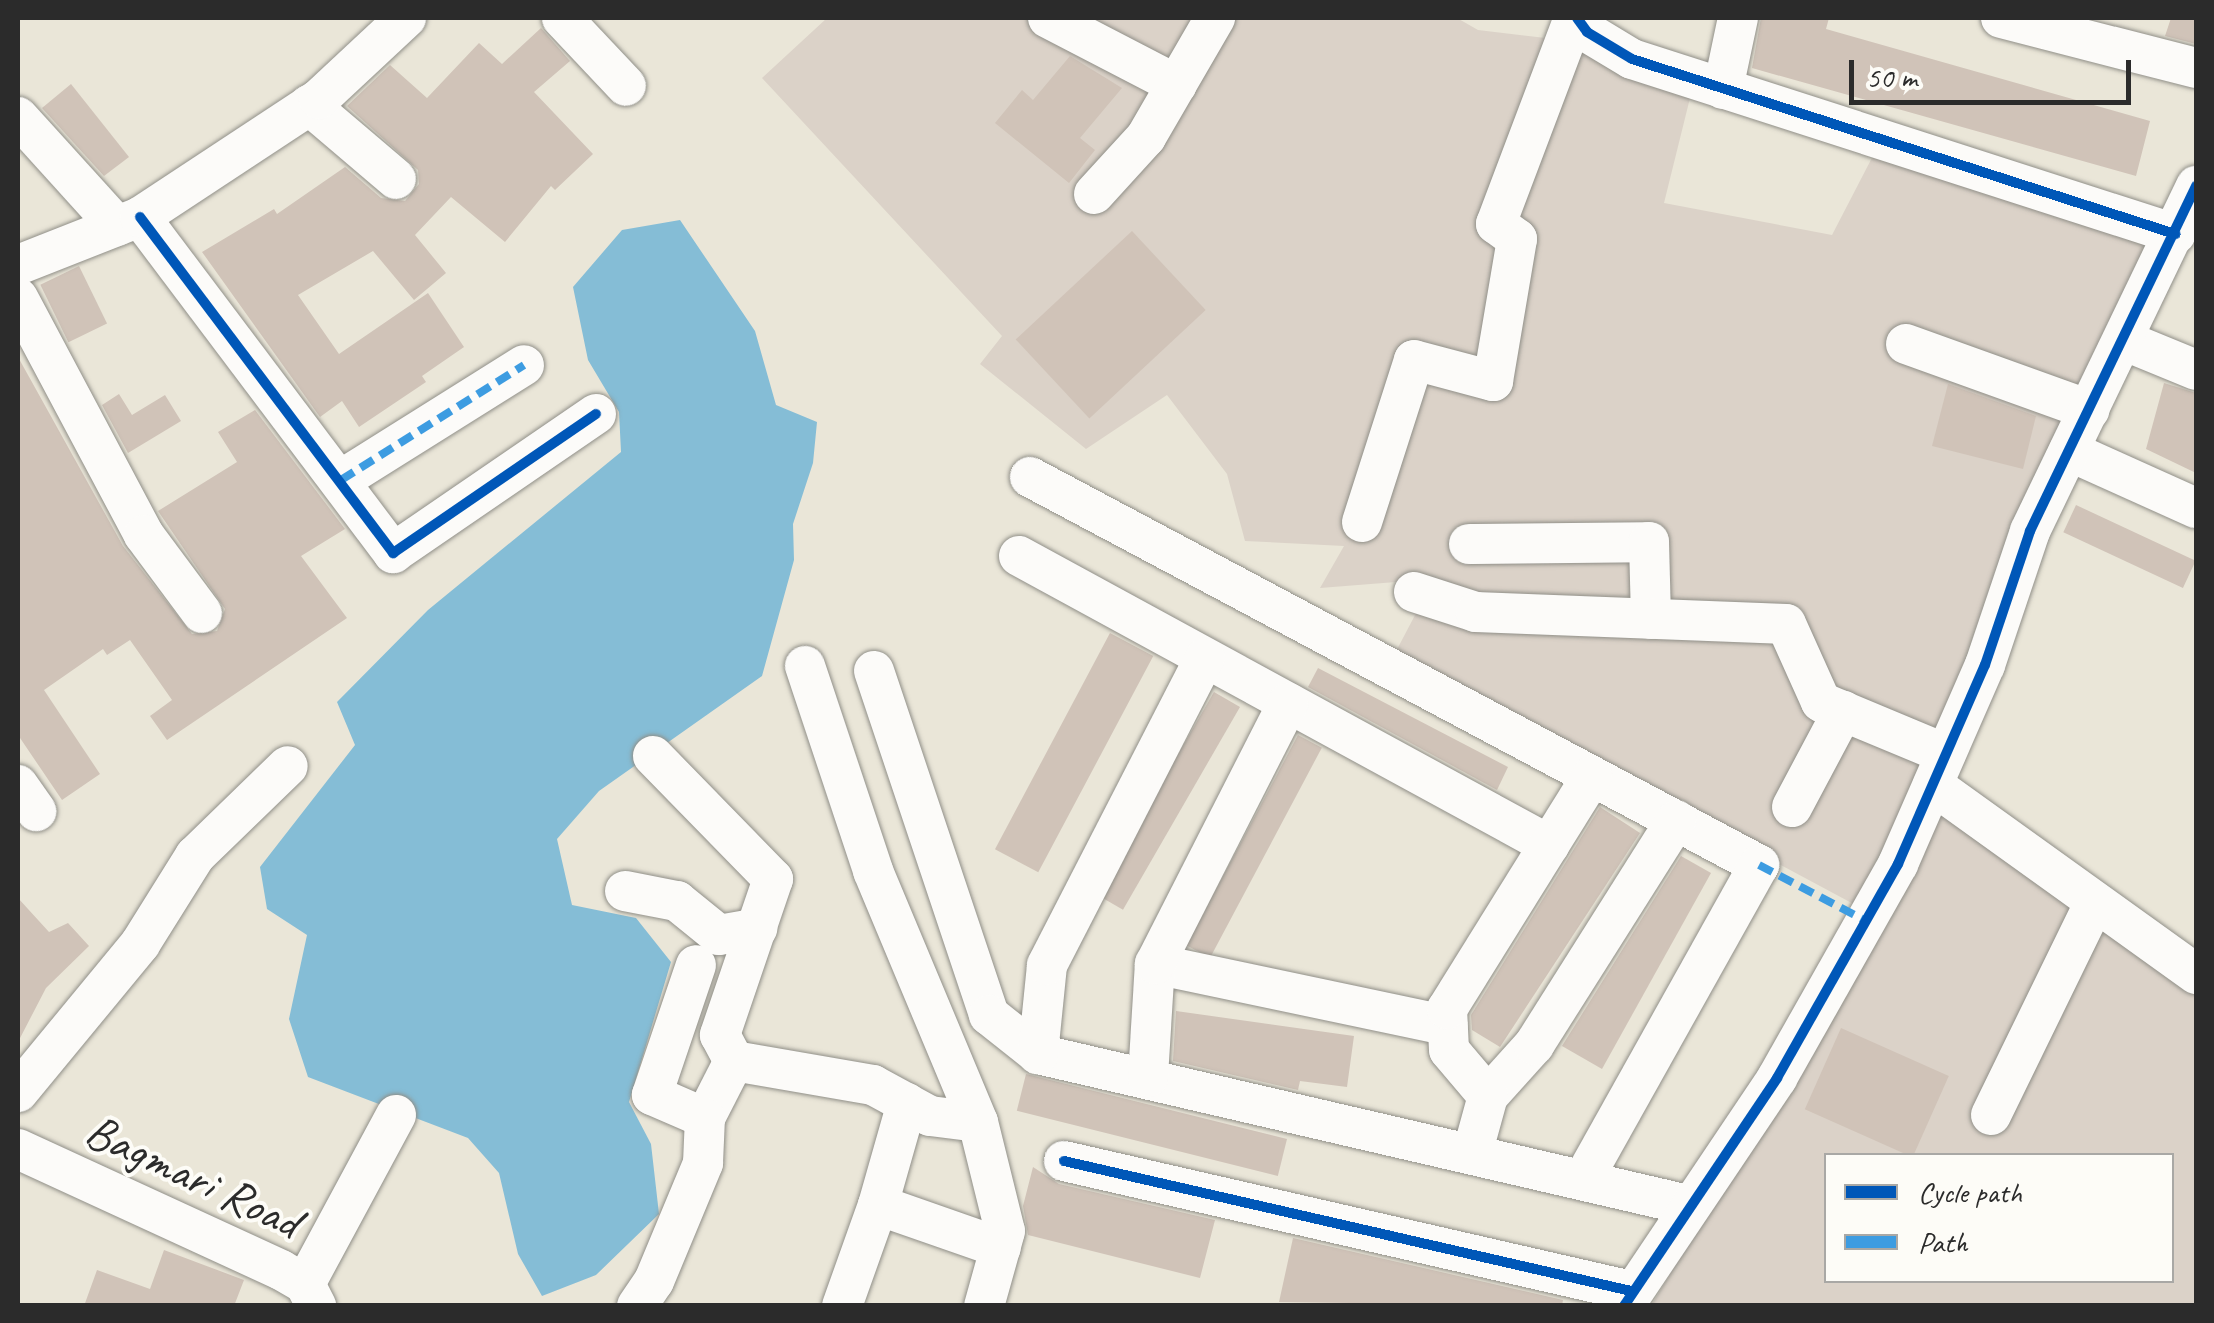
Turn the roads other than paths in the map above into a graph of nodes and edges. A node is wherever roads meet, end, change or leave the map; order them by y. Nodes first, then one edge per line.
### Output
1 (406, 18) edge
2 (1048, 18) edge
3 (1215, 18) edge
4 (1575, 18) edge
5 (1738, 18) edge
6 (2002, 18) edge
7 (577, 23) edge
8 (2196, 68) edge
9 (1177, 85) junction
10 (626, 86) dead end
11 (1724, 89) junction
12 (309, 105) junction
13 (18, 117) edge
14 (396, 179) dead end
15 (2196, 186) edge
16 (1094, 194) dead end
17 (129, 222) junction
18 (2174, 234) junction
19 (18, 265) edge
20 (18, 298) edge
21 (2123, 340) junction
22 (1906, 344) dead end
23 (524, 364) dead end
24 (2196, 370) edge
25 (2089, 410) junction
26 (596, 414) dead end
27 (2069, 451) junction
28 (1030, 478) dead end
29 (341, 480) junction
30 (2196, 508) edge
31 (1362, 522) dead end
32 (1469, 544) dead end
33 (1019, 556) dead end
34 (1414, 592) dead end
35 (202, 613) dead end
36 (1651, 619) junction
37 (1205, 658) junction
38 (805, 666) dead end
39 (874, 670) dead end
40 (1288, 702) junction
41 (1843, 711) junction
42 (652, 756) dead end
43 (288, 766) dead end
44 (1940, 770) junction
45 (1592, 776) junction
46 (1792, 807) dead end
47 (1676, 820) junction
48 (1550, 844) junction
49 (625, 891) dead end
50 (2095, 902) junction
51 (756, 928) junction
52 (696, 964) dead end
53 (1155, 964) junction
54 (2196, 974) edge
55 (1448, 1026) junction
56 (1038, 1054) junction
57 (734, 1061) junction
58 (1148, 1077) junction
59 (18, 1092) edge
60 (1488, 1096) junction
61 (907, 1104) junction
62 (396, 1114) dead end
63 (1991, 1116) dead end
64 (706, 1118) junction
65 (978, 1122) junction
66 (18, 1150) edge
67 (1472, 1154) junction
68 (1064, 1160) dead end
69 (1583, 1180) junction
70 (878, 1205) junction
71 (1688, 1206) junction
72 (1001, 1248) junction
73 (310, 1295) edge
74 (1628, 1298) edge
75 (637, 1306) edge
76 (842, 1306) edge
77 (984, 1306) edge

1 - 12 street
2 - 9 street
3 - 9 street
4 - 11 street
4 - 31 street
5 - 11 street
6 - 8 street
7 - 10 street
9 - 16 street
11 - 18 street
12 - 14 street
12 - 17 street
13 - 17 street
15 - 18 street
17 - 19 street
17 - 29 street
18 - 21 street
20 - 35 street
21 - 24 street
21 - 25 street
22 - 25 street
23 - 29 street
25 - 27 street
26 - 29 street
27 - 30 street
27 - 44 street
28 - 45 street
32 - 36 street
33 - 37 street
34 - 36 street
36 - 41 street
37 - 40 street
37 - 56 street
38 - 65 street
39 - 56 street
40 - 48 street
40 - 53 street
41 - 44 street
41 - 46 street
42 - 51 street
43 - 59 street
44 - 50 street
44 - 71 street
45 - 47 street
45 - 48 street
47 - 60 street
47 - 69 street
48 - 55 street
49 - 51 street
50 - 54 street
50 - 63 street
51 - 57 street
52 - 64 street
53 - 55 street
53 - 58 street
55 - 60 street
56 - 58 street
57 - 61 street
57 - 64 street
58 - 67 street
60 - 67 street
61 - 65 street
61 - 70 street
62 - 73 street
64 - 75 street
65 - 72 street
66 - 73 street, Bagmari Road
67 - 69 street
68 - 74 street
69 - 71 street
70 - 72 street
70 - 76 street
71 - 74 street
72 - 77 street

